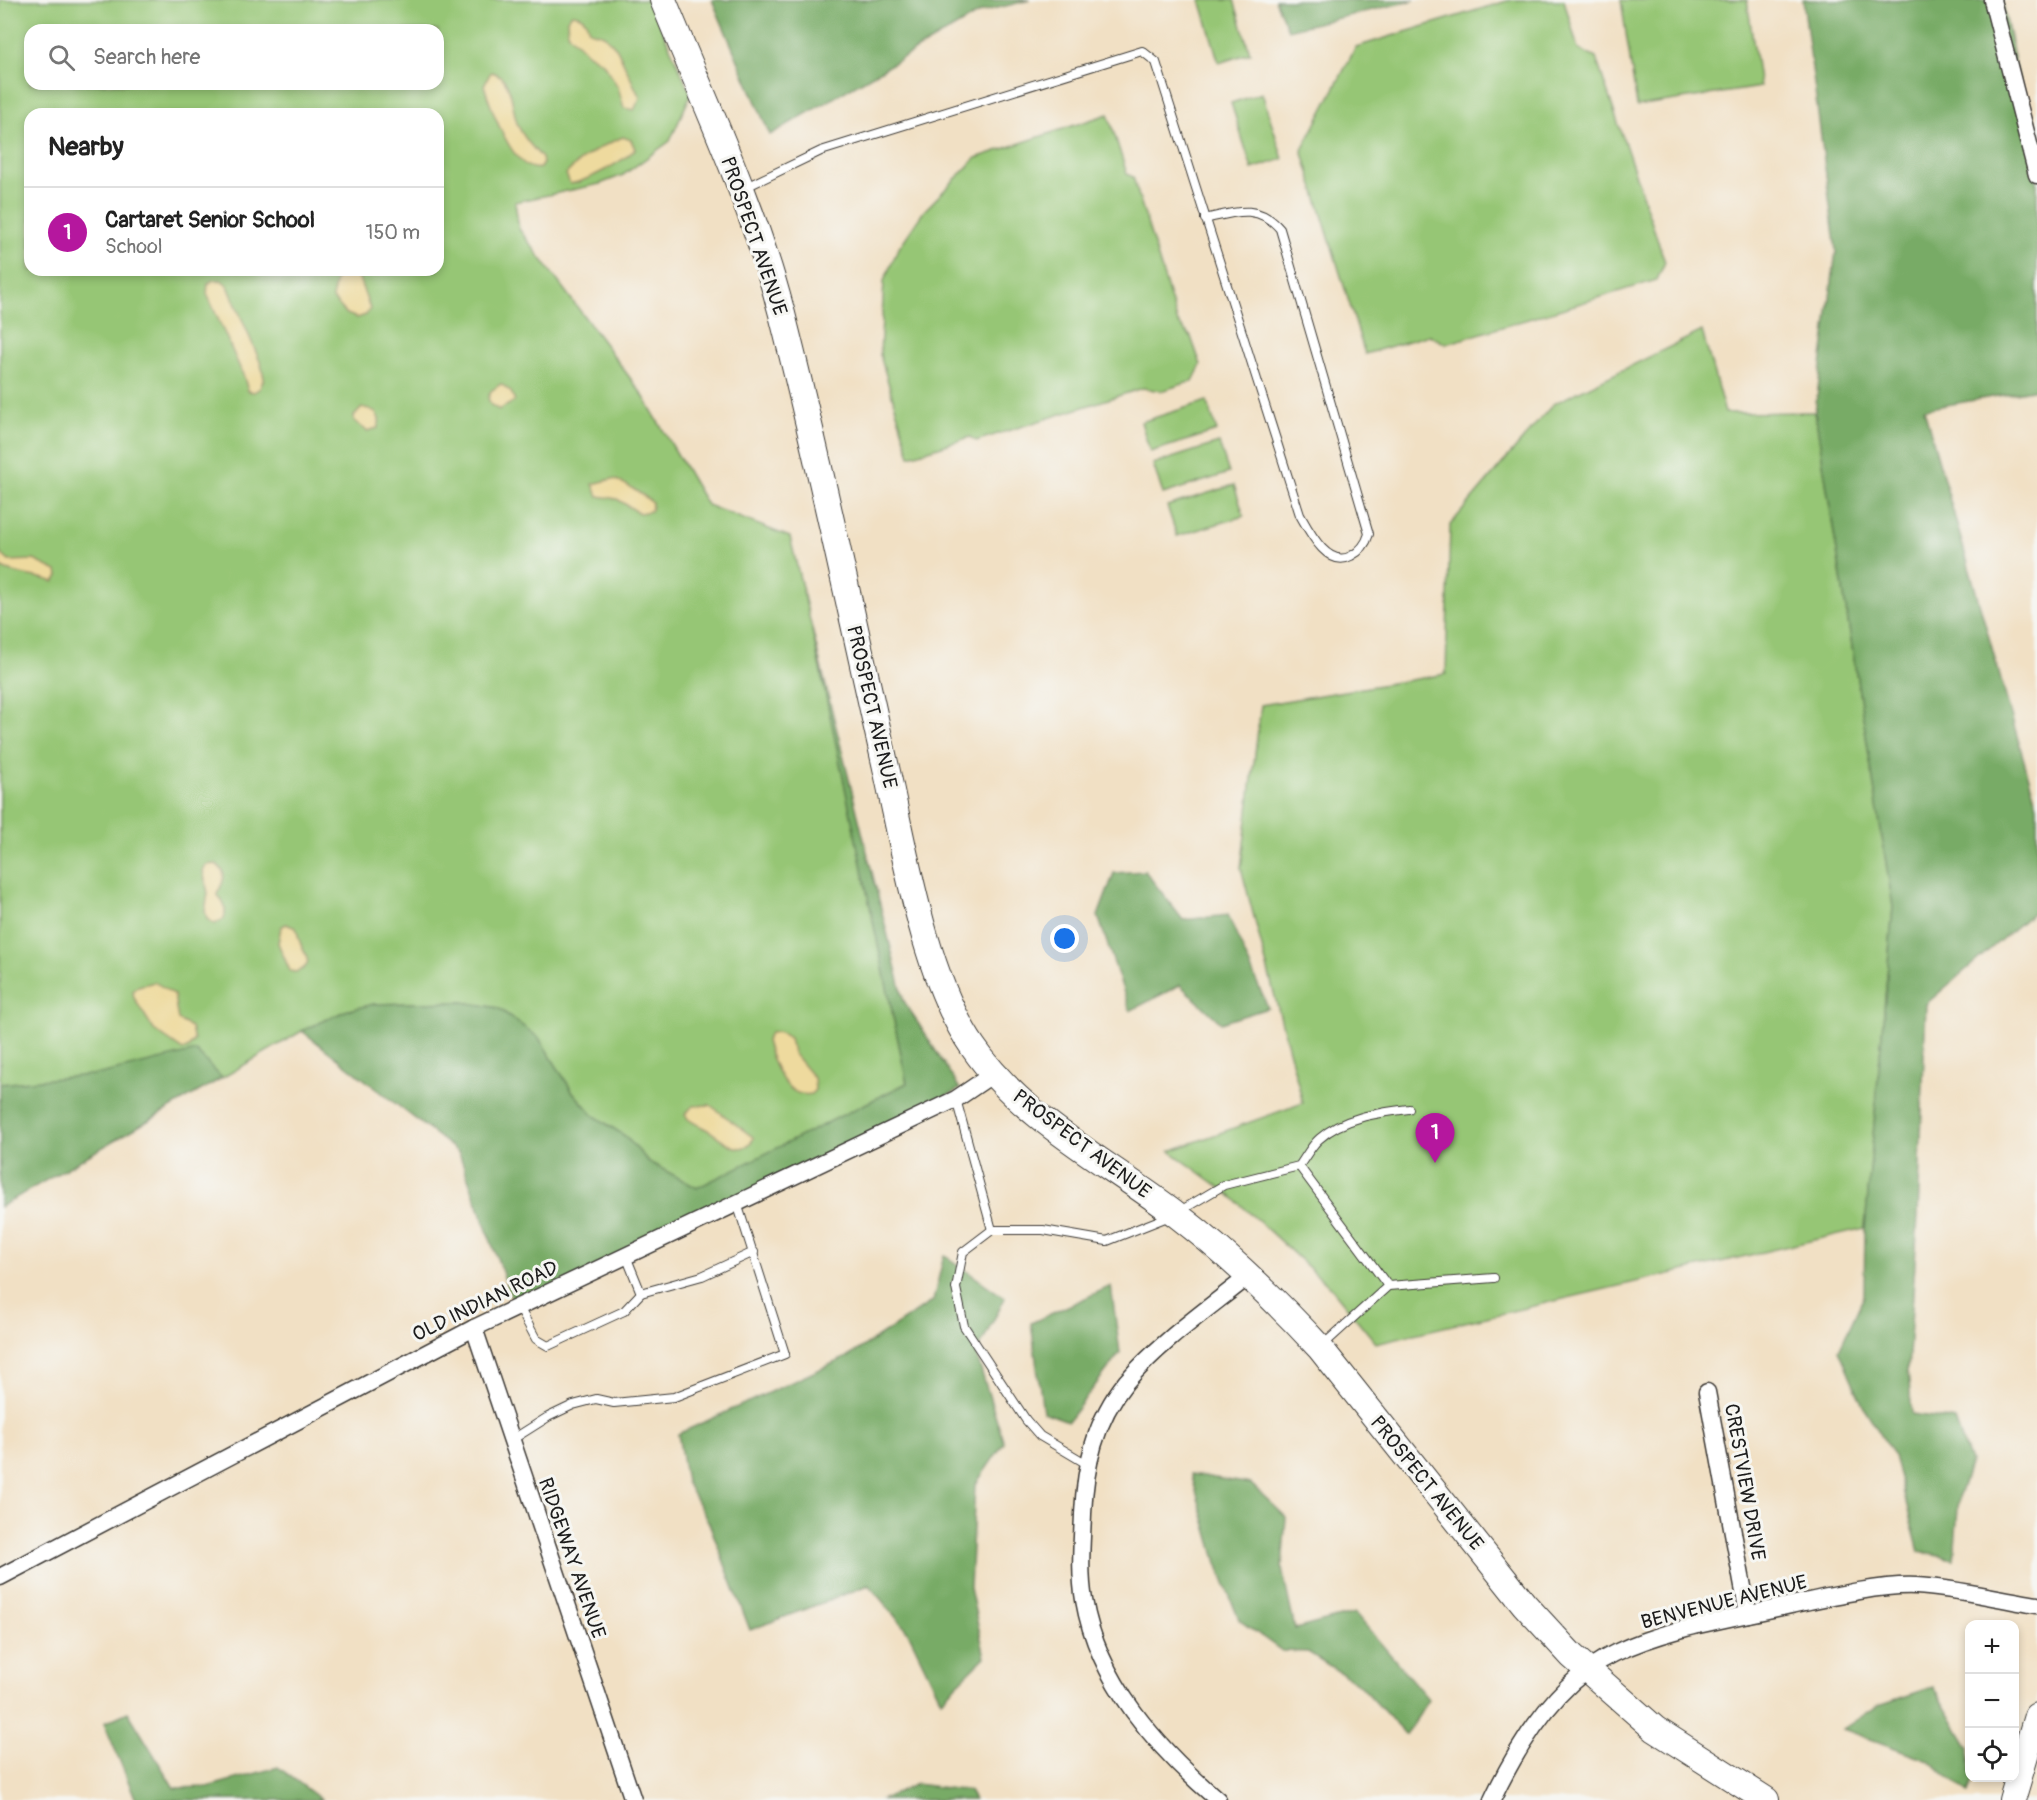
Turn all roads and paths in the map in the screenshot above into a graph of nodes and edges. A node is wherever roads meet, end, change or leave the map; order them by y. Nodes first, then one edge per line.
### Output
1 (663, 0) edge
2 (1992, 0) edge
3 (2037, 175) edge
4 (740, 190) junction
5 (1205, 219) junction
6 (993, 1074) junction
7 (956, 1099) junction
8 (1408, 1109) dead end
9 (1299, 1166) junction
10 (736, 1203) junction
11 (1175, 1214) junction
12 (992, 1230) junction
13 (754, 1252) junction
14 (626, 1256) junction
15 (1250, 1275) junction
16 (1494, 1278) dead end
17 (1388, 1286) junction
18 (641, 1293) junction
19 (519, 1307) junction
20 (474, 1328) junction
21 (1320, 1348) junction
22 (1707, 1392) dead end
23 (510, 1441) junction
24 (1088, 1464) junction
25 (0, 1577) edge
26 (2037, 1605) edge
27 (1748, 1614) junction
28 (1587, 1671) junction
29 (2037, 1716) edge
30 (2032, 1754) edge
31 (633, 1800) edge
32 (1218, 1800) edge
33 (1492, 1800) edge
34 (1766, 1800) edge
35 (2012, 1800) edge

1 - 4 main road, PROSPECT AVENUE
2 - 3 street
4 - 5 lane
4 - 6 main road, PROSPECT AVENUE
5 - 5 lane
6 - 7 street, OLD INDIAN ROAD
6 - 11 main road, PROSPECT AVENUE
7 - 10 street, OLD INDIAN ROAD
7 - 12 lane
8 - 9 lane
9 - 11 lane
9 - 17 lane
10 - 13 lane
10 - 14 street, OLD INDIAN ROAD
11 - 12 lane
11 - 15 main road, PROSPECT AVENUE
12 - 24 lane
13 - 18 lane
13 - 23 lane
14 - 18 lane
14 - 19 street, OLD INDIAN ROAD
15 - 21 main road, PROSPECT AVENUE
15 - 24 street
16 - 17 lane
17 - 21 lane
18 - 19 lane
19 - 20 street, OLD INDIAN ROAD
20 - 23 street, RIDGEWAY AVENUE
20 - 25 street, OLD INDIAN ROAD
21 - 28 main road, PROSPECT AVENUE
22 - 27 street, CRESTVIEW DRIVE
23 - 31 street, RIDGEWAY AVENUE
24 - 32 street
26 - 27 street, BENVENUE AVENUE
27 - 28 street, BENVENUE AVENUE
28 - 33 street, BENVENUE AVENUE
28 - 34 main road, PROSPECT AVENUE
29 - 30 main road
30 - 35 main road

